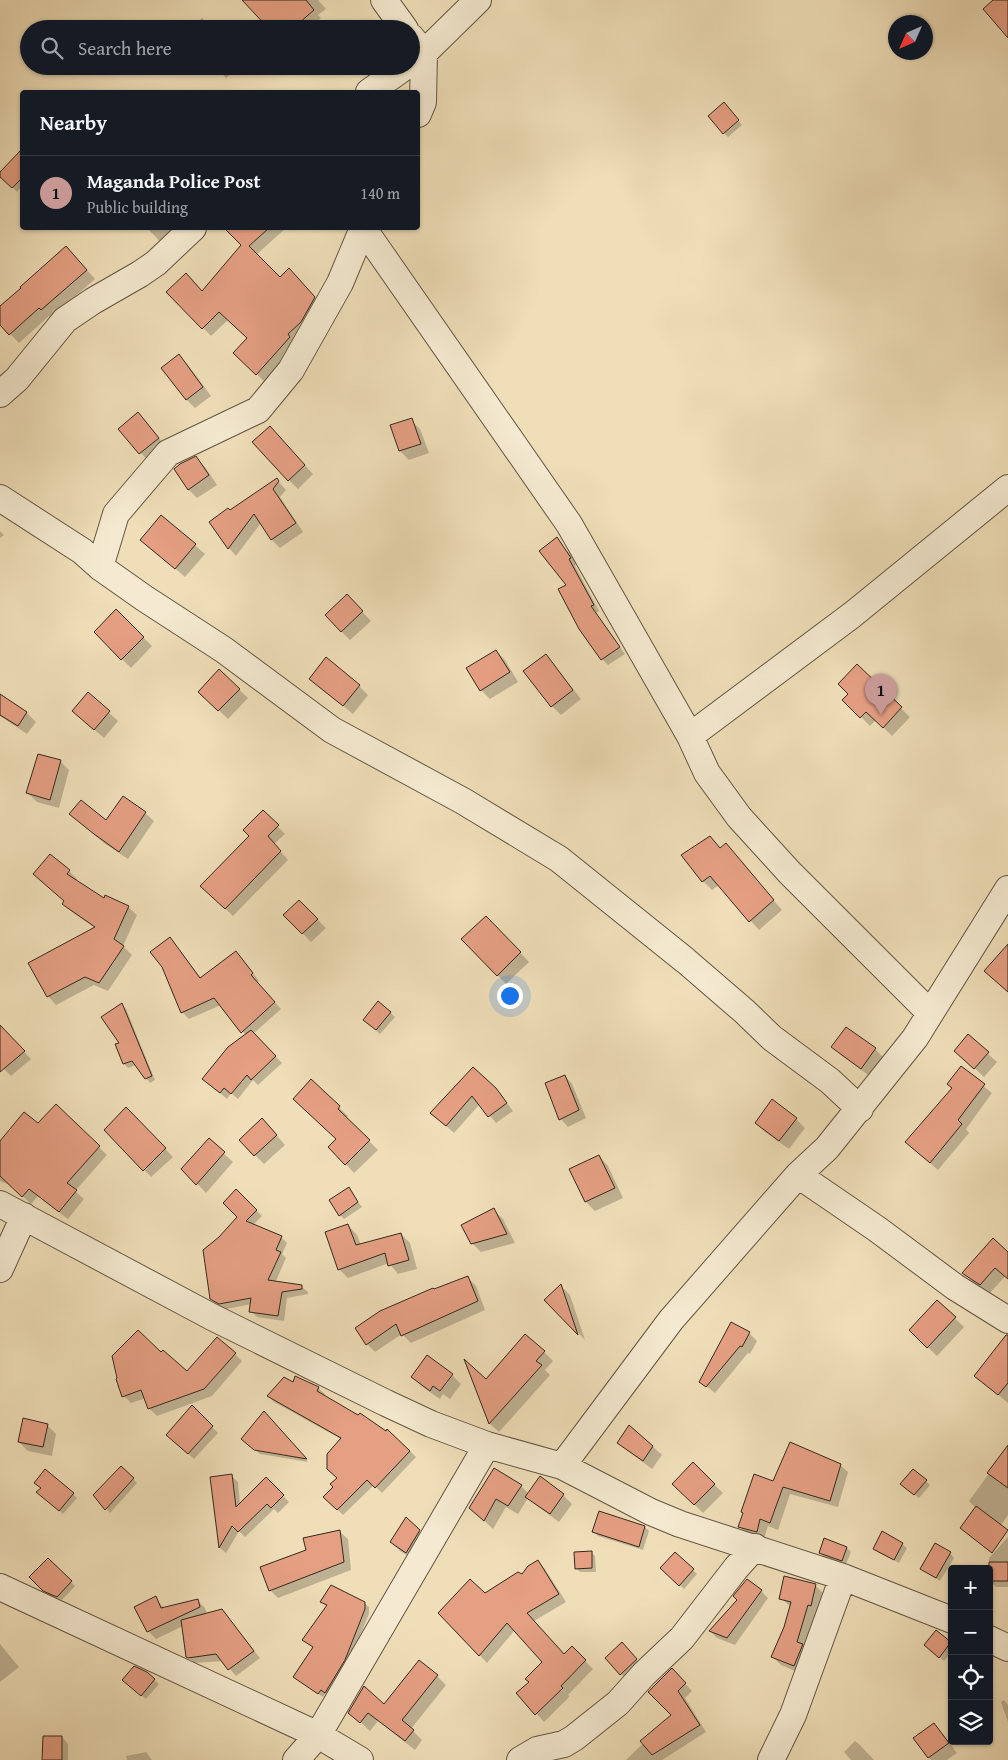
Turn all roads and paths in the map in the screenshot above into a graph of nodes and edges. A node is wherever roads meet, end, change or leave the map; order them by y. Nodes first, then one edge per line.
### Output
1 (384, 0) edge
2 (478, 0) edge
3 (398, 20) edge
4 (420, 49) edge
5 (389, 75) edge
6 (418, 75) edge
7 (371, 90) edge
8 (420, 110) edge
9 (191, 230) edge
10 (362, 230) edge
11 (364, 230) edge
12 (0, 394) edge
13 (1008, 488) edge
14 (0, 498) edge
15 (100, 567) junction
16 (690, 736) junction
17 (1008, 889) edge
18 (930, 1013) junction
19 (860, 1109) junction
20 (798, 1175) junction
21 (0, 1204) edge
22 (24, 1216) junction
23 (0, 1269) edge
24 (1008, 1320) edge
25 (487, 1445) junction
26 (562, 1466) junction
27 (755, 1547) junction
28 (843, 1577) junction
29 (0, 1587) edge
30 (948, 1618) edge
31 (993, 1641) edge
32 (1008, 1648) edge
33 (318, 1735) junction
34 (296, 1760) edge
35 (360, 1760) edge
36 (520, 1760) edge
37 (771, 1760) edge

1 - 3 street
2 - 4 street
5 - 7 street
6 - 8 street
9 - 12 street
10 - 15 street
11 - 16 street
13 - 16 street
14 - 15 street
15 - 19 street
16 - 18 street
17 - 18 street
18 - 19 street
19 - 20 street
20 - 24 street
20 - 26 street
21 - 22 street
22 - 23 street
22 - 25 street
25 - 26 street
25 - 33 street
26 - 27 street
27 - 28 street
27 - 36 street
28 - 30 street
28 - 37 street
29 - 33 street
31 - 32 street
33 - 34 street
33 - 35 street

